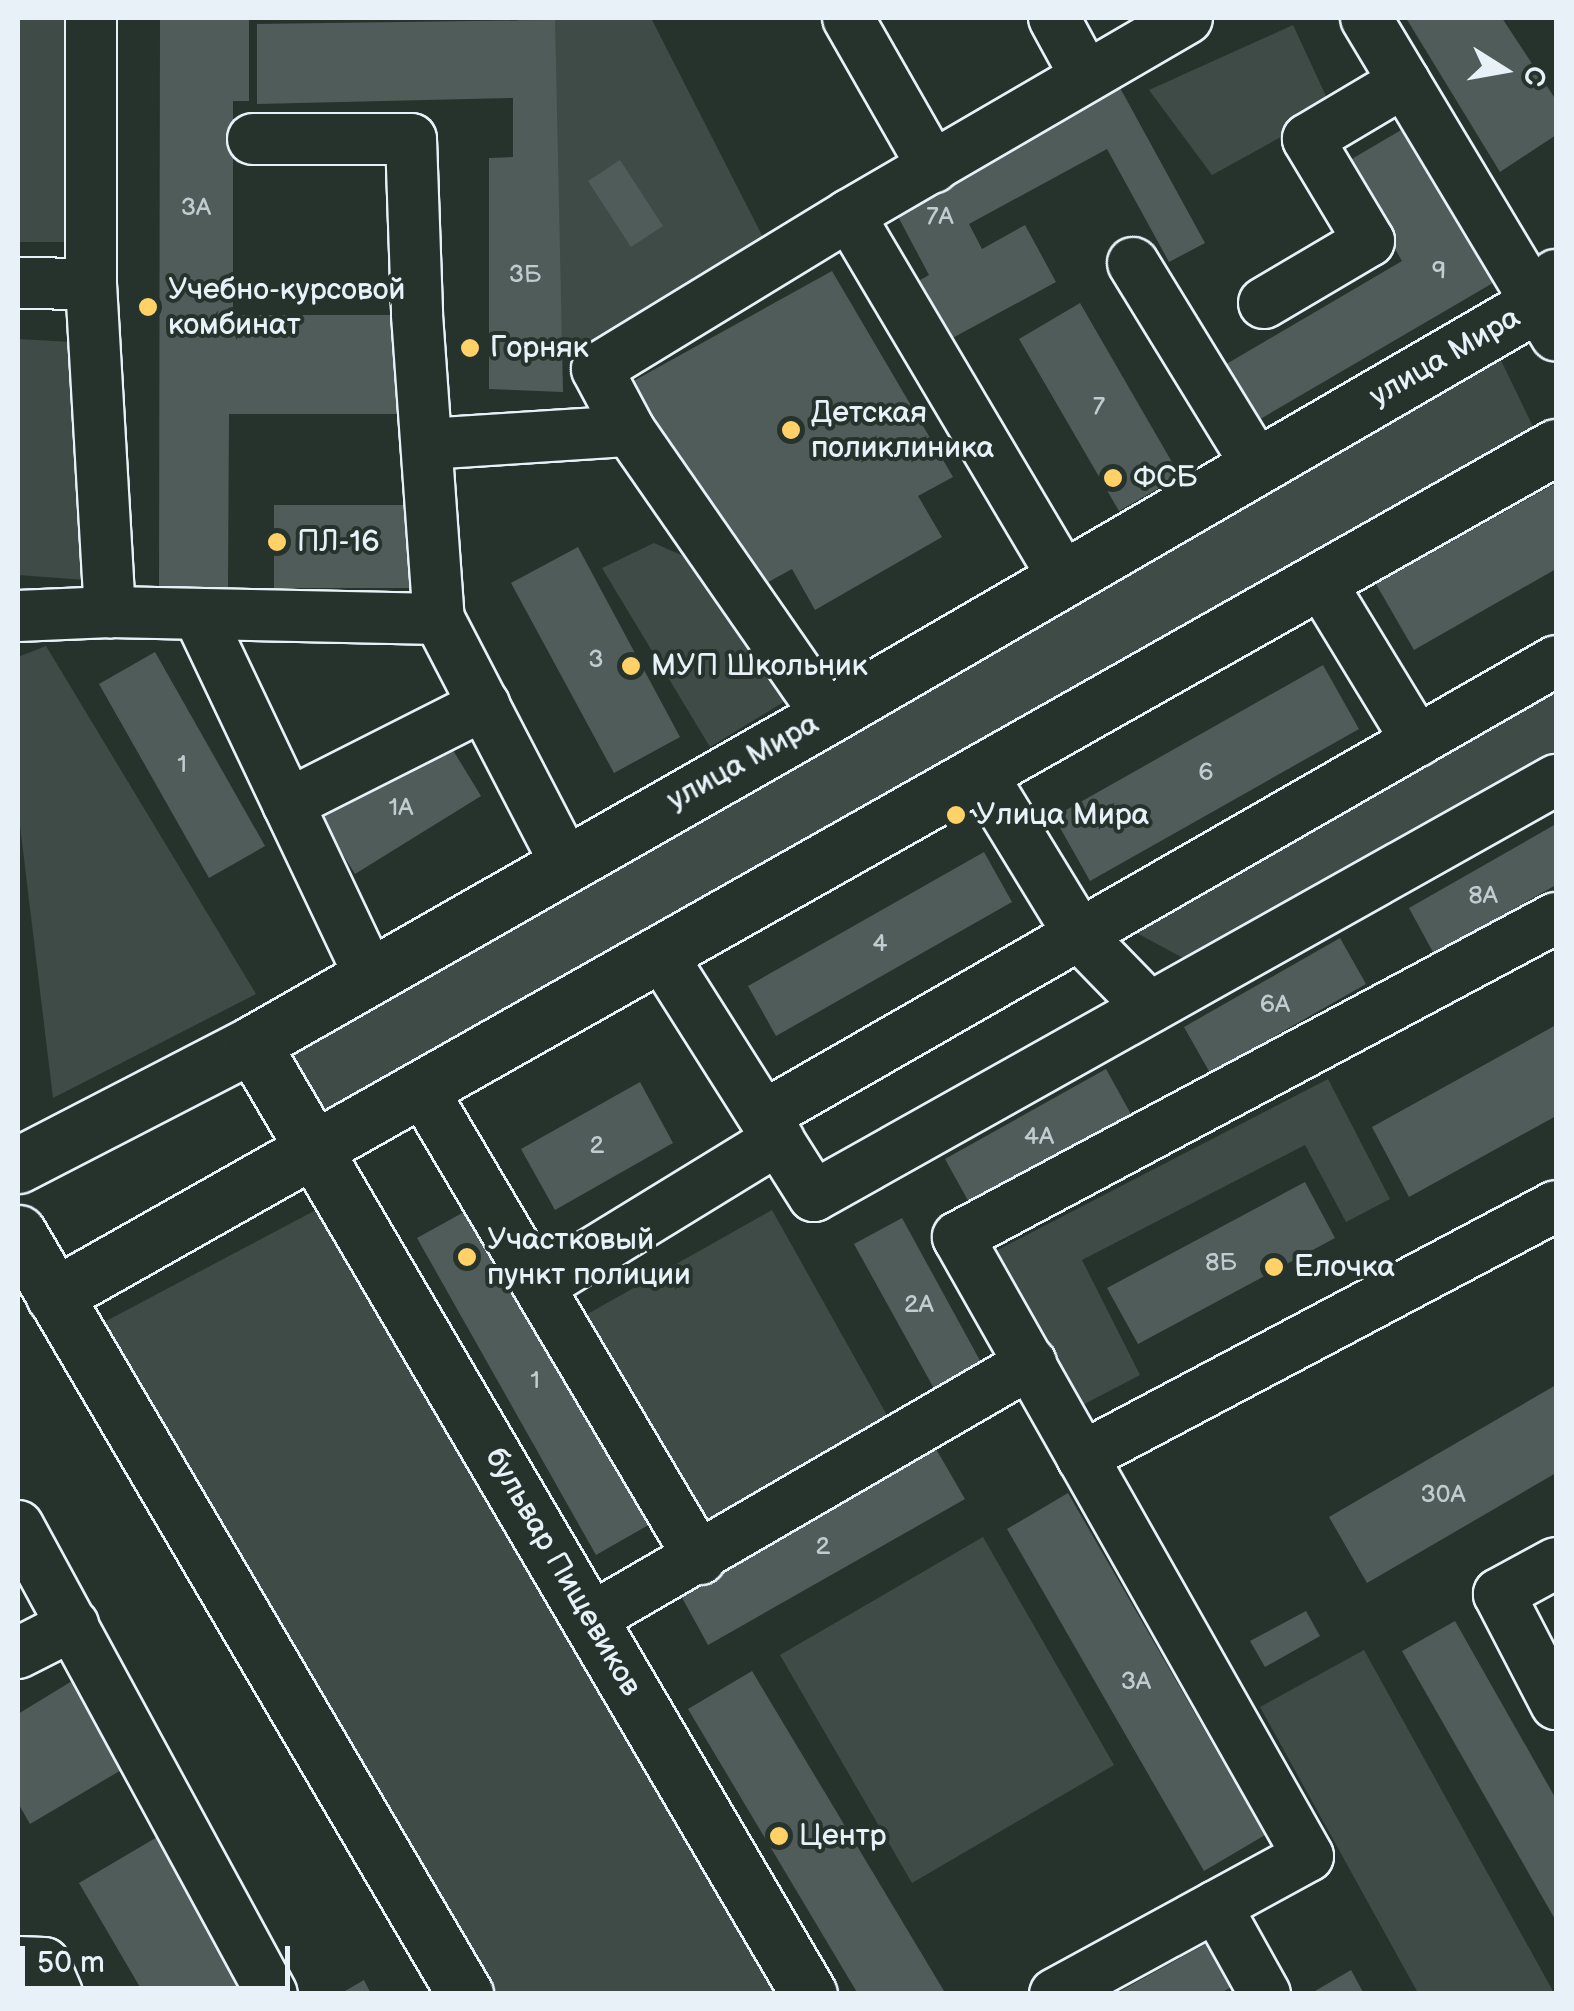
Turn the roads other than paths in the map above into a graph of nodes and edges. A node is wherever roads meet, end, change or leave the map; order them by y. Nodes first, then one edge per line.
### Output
1 (91, 18) edge
2 (1054, 18) edge
3 (1188, 18) edge
4 (1366, 18) edge
5 (868, 24) edge
6 (1085, 76) junction
7 (1404, 82) junction
8 (253, 139) dead end
9 (932, 168) junction
10 (849, 215) junction
11 (1133, 262) dead end
12 (18, 282) edge
13 (91, 284) junction
14 (1264, 303) dead end
15 (1551, 305) edge
16 (630, 431) junction
17 (427, 444) junction
18 (1556, 446) edge
19 (1257, 465) junction
20 (1063, 577) junction
21 (1322, 582) junction
22 (110, 612) junction
23 (198, 614) junction
24 (18, 616) edge
25 (439, 619) junction
26 (1556, 661) edge
27 (484, 705) junction
28 (826, 716) junction
29 (1417, 741) junction
30 (982, 775) junction
31 (1556, 780) edge
32 (288, 804) junction
33 (565, 862) junction
34 (1556, 918) edge
35 (1081, 937) junction
36 (662, 956) junction
37 (369, 974) junction
38 (1149, 1006) junction
39 (252, 1044) junction
40 (422, 1091) junction
41 (772, 1127) junction
42 (317, 1151) junction
43 (18, 1165) edge
44 (1556, 1206) edge
45 (21, 1245) edge
46 (539, 1286) junction
47 (54, 1296) junction
48 (1030, 1364) junction
49 (1082, 1457) junction
50 (18, 1526) edge
51 (700, 1559) junction
52 (1556, 1563) edge
53 (590, 1619) junction
54 (73, 1624) junction
55 (18, 1653) edge
56 (1556, 1704) edge
57 (1216, 1906) junction
58 (18, 1962) edge
59 (57, 1994) edge
60 (272, 1994) edge
61 (464, 1994) edge
62 (809, 1994) edge
63 (1055, 1994) edge
64 (1265, 1994) edge

1 - 13 lane
2 - 6 lane
3 - 6 lane
4 - 7 lane
5 - 9 lane
6 - 9 lane
7 - 14 lane
7 - 15 lane
8 - 17 lane
9 - 10 lane
10 - 16 lane
10 - 20 lane
11 - 19 lane
12 - 13 lane
13 - 22 lane
15 - 19 main road, улица Мира
16 - 17 lane
16 - 28 lane
17 - 25 lane
18 - 21 main road
19 - 20 main road, улица Мира
20 - 28 main road, улица Мира
21 - 29 lane
21 - 30 main road
22 - 23 lane
22 - 24 lane
23 - 25 lane
23 - 32 lane
25 - 27 lane
26 - 29 lane
27 - 32 lane
27 - 33 lane
28 - 33 main road, улица Мира
29 - 35 lane
30 - 35 lane
30 - 36 main road
31 - 38 lane
32 - 37 lane
33 - 37 main road, улица Мира
34 - 48 lane
35 - 38 lane
35 - 41 lane
36 - 40 main road
36 - 41 lane
37 - 39 main road, улица Мира
38 - 41 lane
39 - 42 main road, бульвар Пищевиков
39 - 43 main road, улица Мира
40 - 42 main road
40 - 46 lane
41 - 46 lane
42 - 47 main road
42 - 53 main road, бульвар Пищевиков
44 - 49 lane
45 - 47 main road
46 - 51 lane
47 - 61 main road
48 - 49 lane
48 - 51 lane
49 - 57 lane
50 - 54 lane
51 - 53 lane
52 - 56 lane
53 - 62 main road, бульвар Пищевиков
54 - 55 lane
54 - 60 lane
57 - 63 lane
57 - 64 lane
58 - 59 lane

